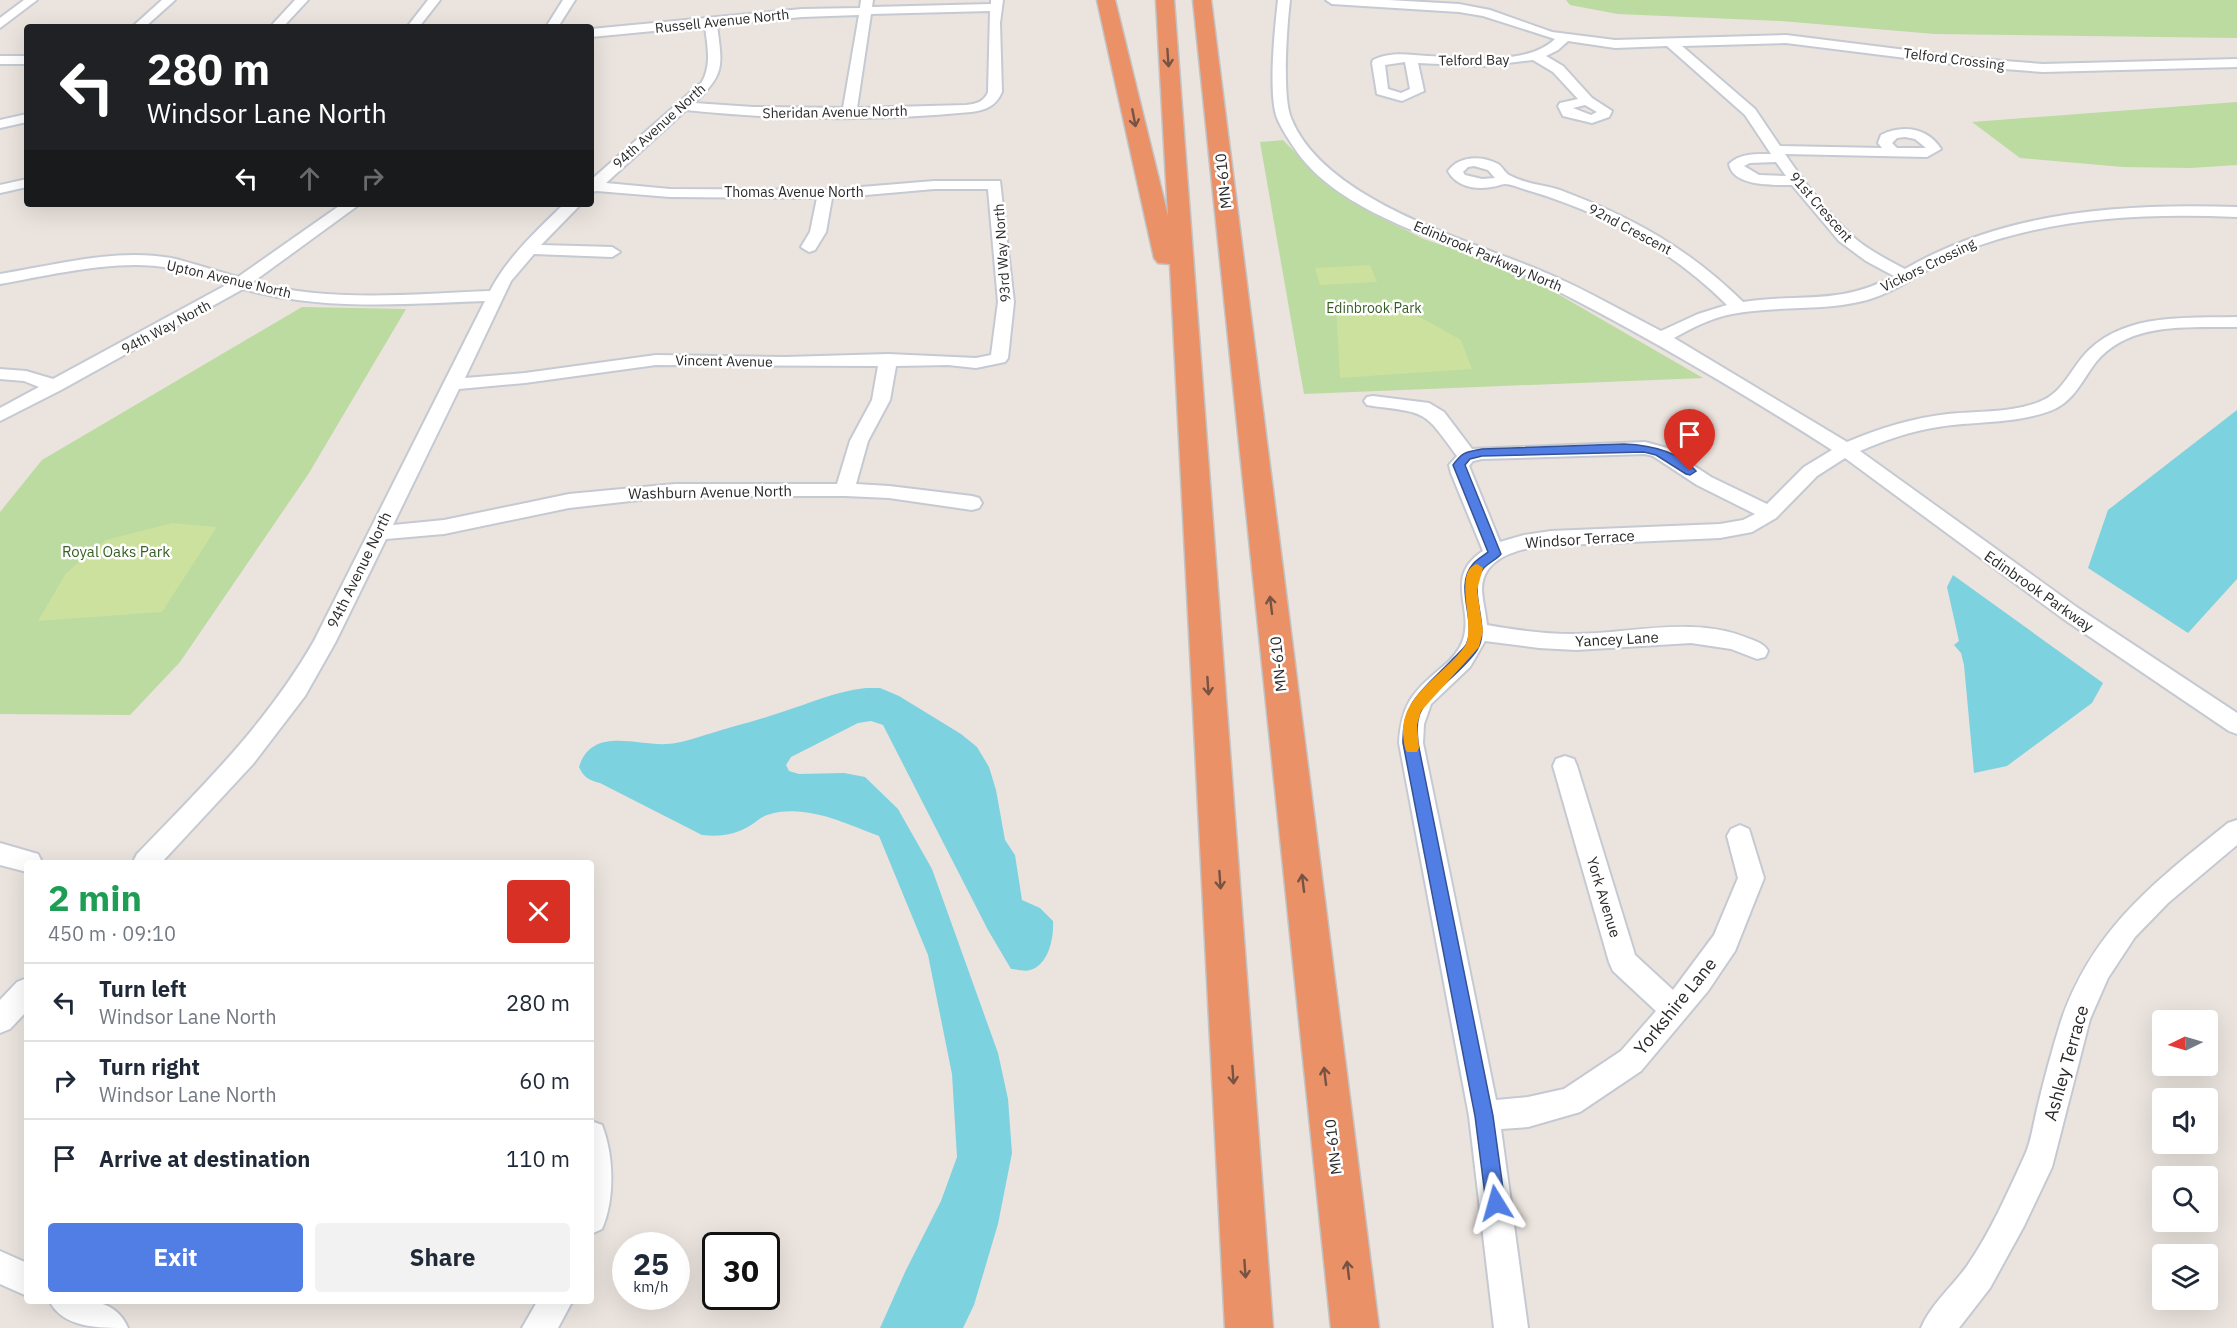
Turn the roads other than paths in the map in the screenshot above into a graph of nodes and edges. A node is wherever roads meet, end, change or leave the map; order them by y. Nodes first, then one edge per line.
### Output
1 (31, 0) edge
2 (169, 0) edge
3 (302, 0) edge
4 (434, 0) edge
5 (569, 0) edge
6 (1106, 0) edge
7 (1165, 0) edge
8 (1202, 0) edge
9 (1284, 0) edge
10 (1332, 0) edge
11 (997, 3) edge
12 (866, 5) edge
13 (711, 22) junction
14 (0, 24) edge
15 (141, 24) edge
16 (279, 24) edge
17 (415, 24) edge
18 (554, 24) edge
19 (594, 33) edge
20 (1224, 35) dead end
21 (1564, 38) junction
22 (1671, 43) junction
23 (1536, 56) junction
24 (1411, 59) dead end
25 (0, 60) edge
26 (24, 60) edge
27 (2237, 63) edge
28 (1212, 77) junction
29 (1585, 101) dead end
30 (684, 106) junction
31 (849, 113) junction
32 (24, 119) edge
33 (0, 123) edge
34 (1893, 153) dead end
35 (1778, 154) junction
36 (1504, 179) dead end
37 (1796, 181) junction
38 (24, 184) edge
39 (995, 184) joint
40 (594, 185) edge
41 (594, 187) edge
42 (0, 189) edge
43 (825, 194) junction
44 (348, 207) edge
45 (570, 207) edge
46 (2237, 212) edge
47 (809, 247) dead end
48 (529, 249) junction
49 (612, 252) dead end
50 (1904, 275) junction
51 (0, 279) edge
52 (241, 285) junction
53 (496, 296) junction
54 (1740, 308) junction
55 (2237, 322) edge
56 (1661, 338) junction
57 (999, 358) joint
58 (888, 359) junction
59 (0, 374) edge
60 (451, 384) junction
61 (55, 386) junction
62 (1372, 401) dead end
63 (0, 415) edge
64 (1846, 450) junction
65 (1467, 456) junction
66 (845, 490) junction
67 (972, 503) dead end
68 (1769, 513) junction
69 (378, 533) junction
70 (1494, 554) junction
71 (1204, 627) junction
72 (1476, 631) junction
73 (1756, 651) dead end
74 (2237, 725) edge
75 (1565, 766) dead end
76 (2237, 830) edge
77 (1740, 836) dead end
78 (0, 854) edge
79 (148, 860) edge
80 (24, 861) edge
81 (24, 994) edge
82 (1674, 1008) junction
83 (0, 1020) edge
84 (1484, 1116) junction
85 (594, 1159) edge
86 (594, 1192) edge
87 (0, 1267) edge
88 (24, 1279) edge
89 (72, 1304) edge
90 (554, 1304) edge
91 (111, 1328) edge
92 (539, 1328) edge
93 (1249, 1328) edge
94 (1355, 1328) edge
95 (1511, 1328) edge
96 (1938, 1328) edge

1 - 14 street
2 - 15 street
3 - 16 street
4 - 17 street
5 - 18 street
6 -> 71 highway
7 -> 71 highway
8 - 28 highway, MN-610
9 - 56 street, Edinbrook Parkway North
10 - 21 street, Telford Crossing
11 - 12 street, Russell Avenue North
11 - 31 street, Sheridan Avenue North
12 - 13 street, Russell Avenue North
12 - 31 street
13 - 19 street, Russell Avenue North
13 - 30 street, 94th Avenue North
20 - 28 highway
21 - 22 street, Telford Crossing
21 - 23 street, Telford Bay
22 - 27 street, Telford Crossing
22 - 35 street, 91st Crescent
23 - 24 street, Telford Bay
23 - 29 street
25 - 26 street
94 -> 28 highway, MN-610
30 - 31 street, Sheridan Avenue North
30 - 40 street, 94th Avenue North
32 - 33 street
34 - 35 street, 91st Crescent
35 - 37 street, 91st Crescent
35 - 37 street
36 - 54 street, 92nd Crescent
37 - 50 street, 91st Crescent
38 - 42 street
39 - 43 street, Thomas Avenue North
39 - 57 street, 93rd Way North
41 - 43 street, Thomas Avenue North
43 - 47 street
44 - 52 street, 94th Way North
45 - 48 street, 94th Avenue North
46 - 50 street, Vickors Crossing
48 - 49 street
48 - 53 street, 94th Avenue North
50 - 54 street, Vickors Crossing
51 - 52 street, Upton Avenue North
52 - 53 street, Upton Avenue North
52 - 61 street, 94th Way North
53 - 60 street, 94th Avenue North
54 - 56 street, Vickors Crossing
55 - 64 street, Windsor Terrace
56 - 64 street, Edinbrook Parkway North
57 - 58 street, Vincent Avenue
58 - 60 street, Vincent Avenue
58 - 66 street
59 - 61 street
60 - 69 street, 94th Avenue North
61 - 63 street, 94th Way North
62 - 65 street
64 - 68 street, Windsor Terrace
64 - 74 street, Edinbrook Parkway
65 - 68 street
65 - 70 street
66 - 67 street, Washburn Avenue North
66 - 69 street, Washburn Avenue North
68 - 70 street, Windsor Terrace
69 - 79 street, 94th Avenue North
70 - 72 street, Windsor Terrace
71 -> 93 highway
72 - 73 street, Yancey Lane
72 - 84 street
75 - 82 street, York Avenue
76 - 96 street, Ashley Terrace
77 - 82 street, Yorkshire Lane
78 - 80 street
81 - 83 street
82 - 84 street, Yorkshire Lane
84 - 95 street
85 - 86 street
87 - 88 street
89 - 91 street
90 - 92 street

